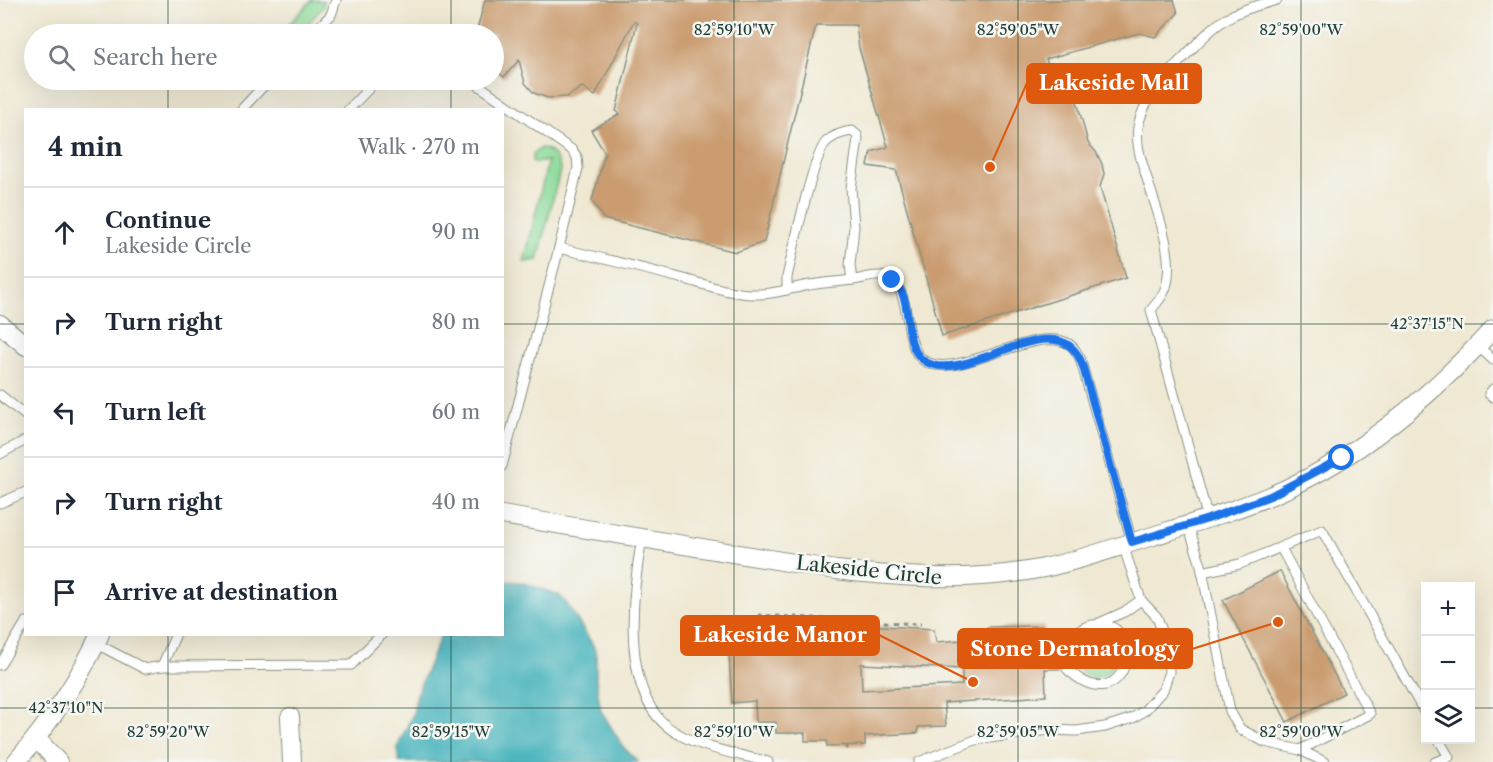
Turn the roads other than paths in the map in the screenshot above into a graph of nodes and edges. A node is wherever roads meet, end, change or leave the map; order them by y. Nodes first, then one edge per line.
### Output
1 (336, 0) edge
2 (1277, 0) edge
3 (322, 24) edge
4 (260, 90) edge
5 (367, 90) edge
6 (486, 90) edge
7 (243, 108) edge
8 (350, 108) edge
9 (559, 248) junction
10 (852, 280) junction
11 (787, 290) junction
12 (0, 324) edge
13 (1493, 329) edge
14 (24, 341) edge
15 (1477, 345) junction
16 (1493, 360) edge
17 (1493, 389) edge
18 (0, 395) edge
19 (1493, 397) edge
20 (24, 414) edge
21 (24, 441) edge
22 (0, 454) edge
23 (504, 458) edge
24 (24, 493) edge
25 (0, 503) edge
26 (504, 515) edge
27 (1208, 519) junction
28 (1188, 525) junction
29 (642, 538) junction
30 (1127, 543) junction
31 (1281, 548) junction
32 (1202, 572) junction
33 (1141, 600) junction
34 (1124, 612) junction
35 (1096, 624) junction
36 (24, 625) edge
37 (175, 636) edge
38 (380, 636) edge
39 (1122, 637) junction
40 (98, 639) edge
41 (1066, 653) dead end
42 (0, 665) edge
43 (162, 666) junction
44 (1066, 669) dead end
45 (1421, 708) edge
46 (290, 717) dead end
47 (36, 738) junction
48 (1441, 744) edge
49 (1300, 750) junction
50 (16, 762) edge
51 (58, 762) edge
52 (292, 762) edge
53 (768, 762) edge
54 (919, 762) edge
55 (1325, 762) edge
56 (1435, 762) edge

1 - 3 lane
2 - 27 lane
4 - 7 lane
5 - 8 lane
6 - 9 lane
9 - 11 lane
9 - 23 lane
10 - 11 lane
10 - 11 lane
10 - 30 lane
12 - 14 street
13 - 15 street, Lakeside Circle
15 - 16 lane
15 - 27 street, Lakeside Circle
17 - 19 lane
18 - 20 lane
21 - 22 lane
24 - 25 lane
26 - 29 street, Lakeside Circle
27 - 28 street, Lakeside Circle
28 - 30 street, Lakeside Circle
28 - 32 lane
29 - 30 street, Lakeside Circle
29 - 53 lane
30 - 33 lane
31 - 32 lane
31 - 45 lane
31 - 49 lane
32 - 49 lane
33 - 34 lane
33 - 54 lane
34 - 35 lane
34 - 39 lane
35 - 39 lane
35 - 41 lane
36 - 42 lane
37 - 43 lane
38 - 43 lane
39 - 44 lane
40 - 43 lane
40 - 47 street
46 - 52 street
47 - 50 street
47 - 51 street
48 - 56 lane
49 - 55 lane

